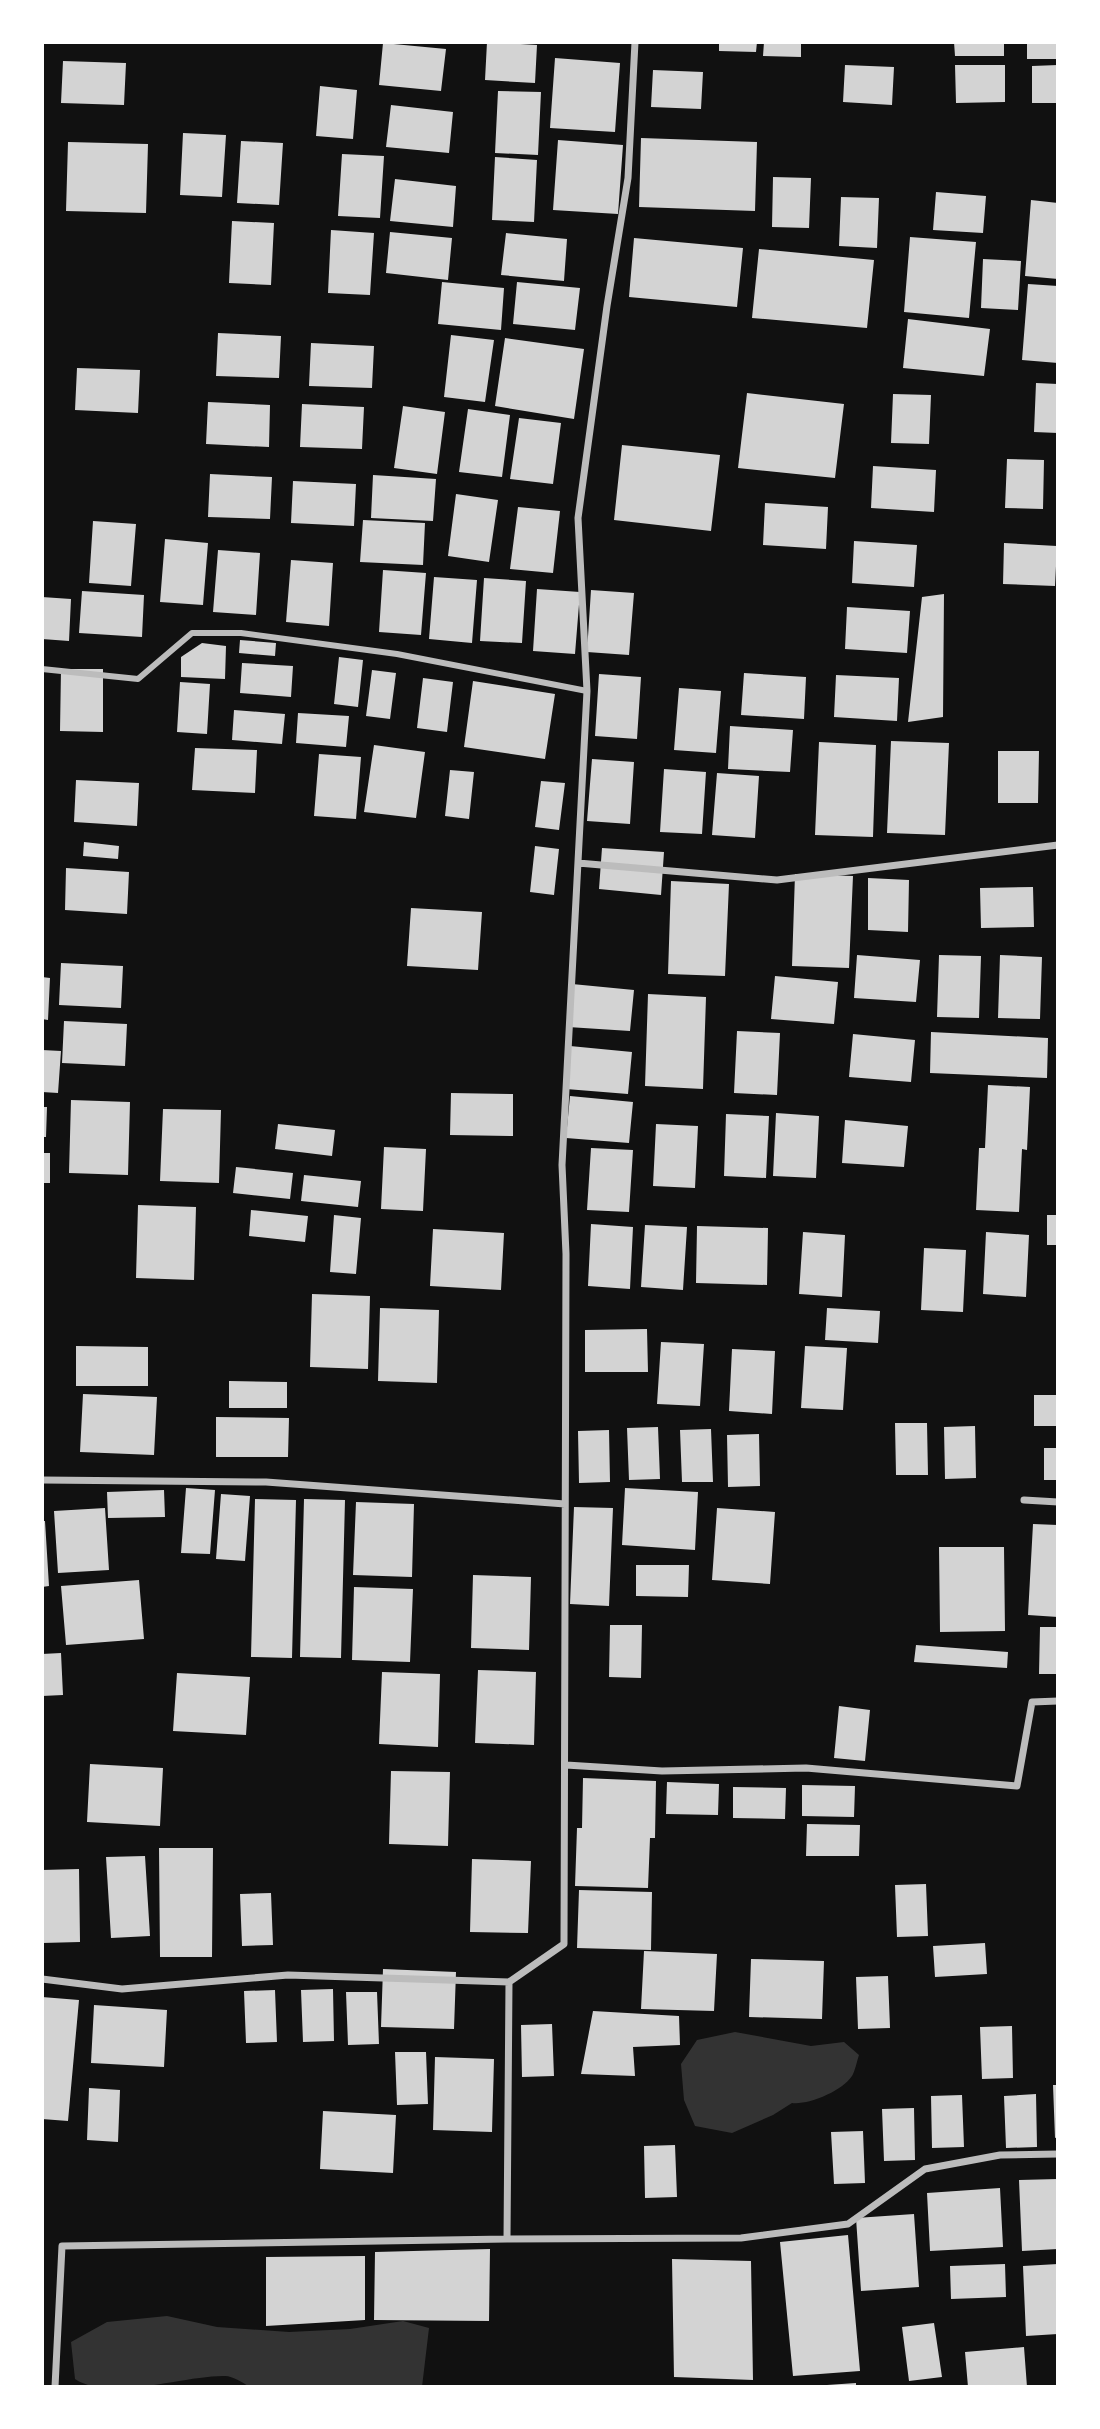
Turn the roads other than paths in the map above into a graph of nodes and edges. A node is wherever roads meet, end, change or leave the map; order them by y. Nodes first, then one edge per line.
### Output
1 (635, 42) edge
2 (42, 669) edge
3 (587, 691) junction
4 (1058, 845) edge
5 (578, 863) junction
6 (42, 1480) edge
7 (1024, 1500) dead end
8 (1058, 1502) edge
9 (565, 1504) junction
10 (1058, 1701) edge
11 (566, 1765) junction
12 (42, 1979) edge
13 (509, 1982) junction
14 (1058, 2154) edge
15 (508, 2239) junction
16 (55, 2387) edge

1 - 3 street
2 - 3 street
3 - 5 street
4 - 5 street
5 - 9 street
6 - 9 street
7 - 8 street
9 - 11 street
10 - 11 street
11 - 13 street
12 - 13 street
13 - 15 street
14 - 15 street
15 - 16 street

